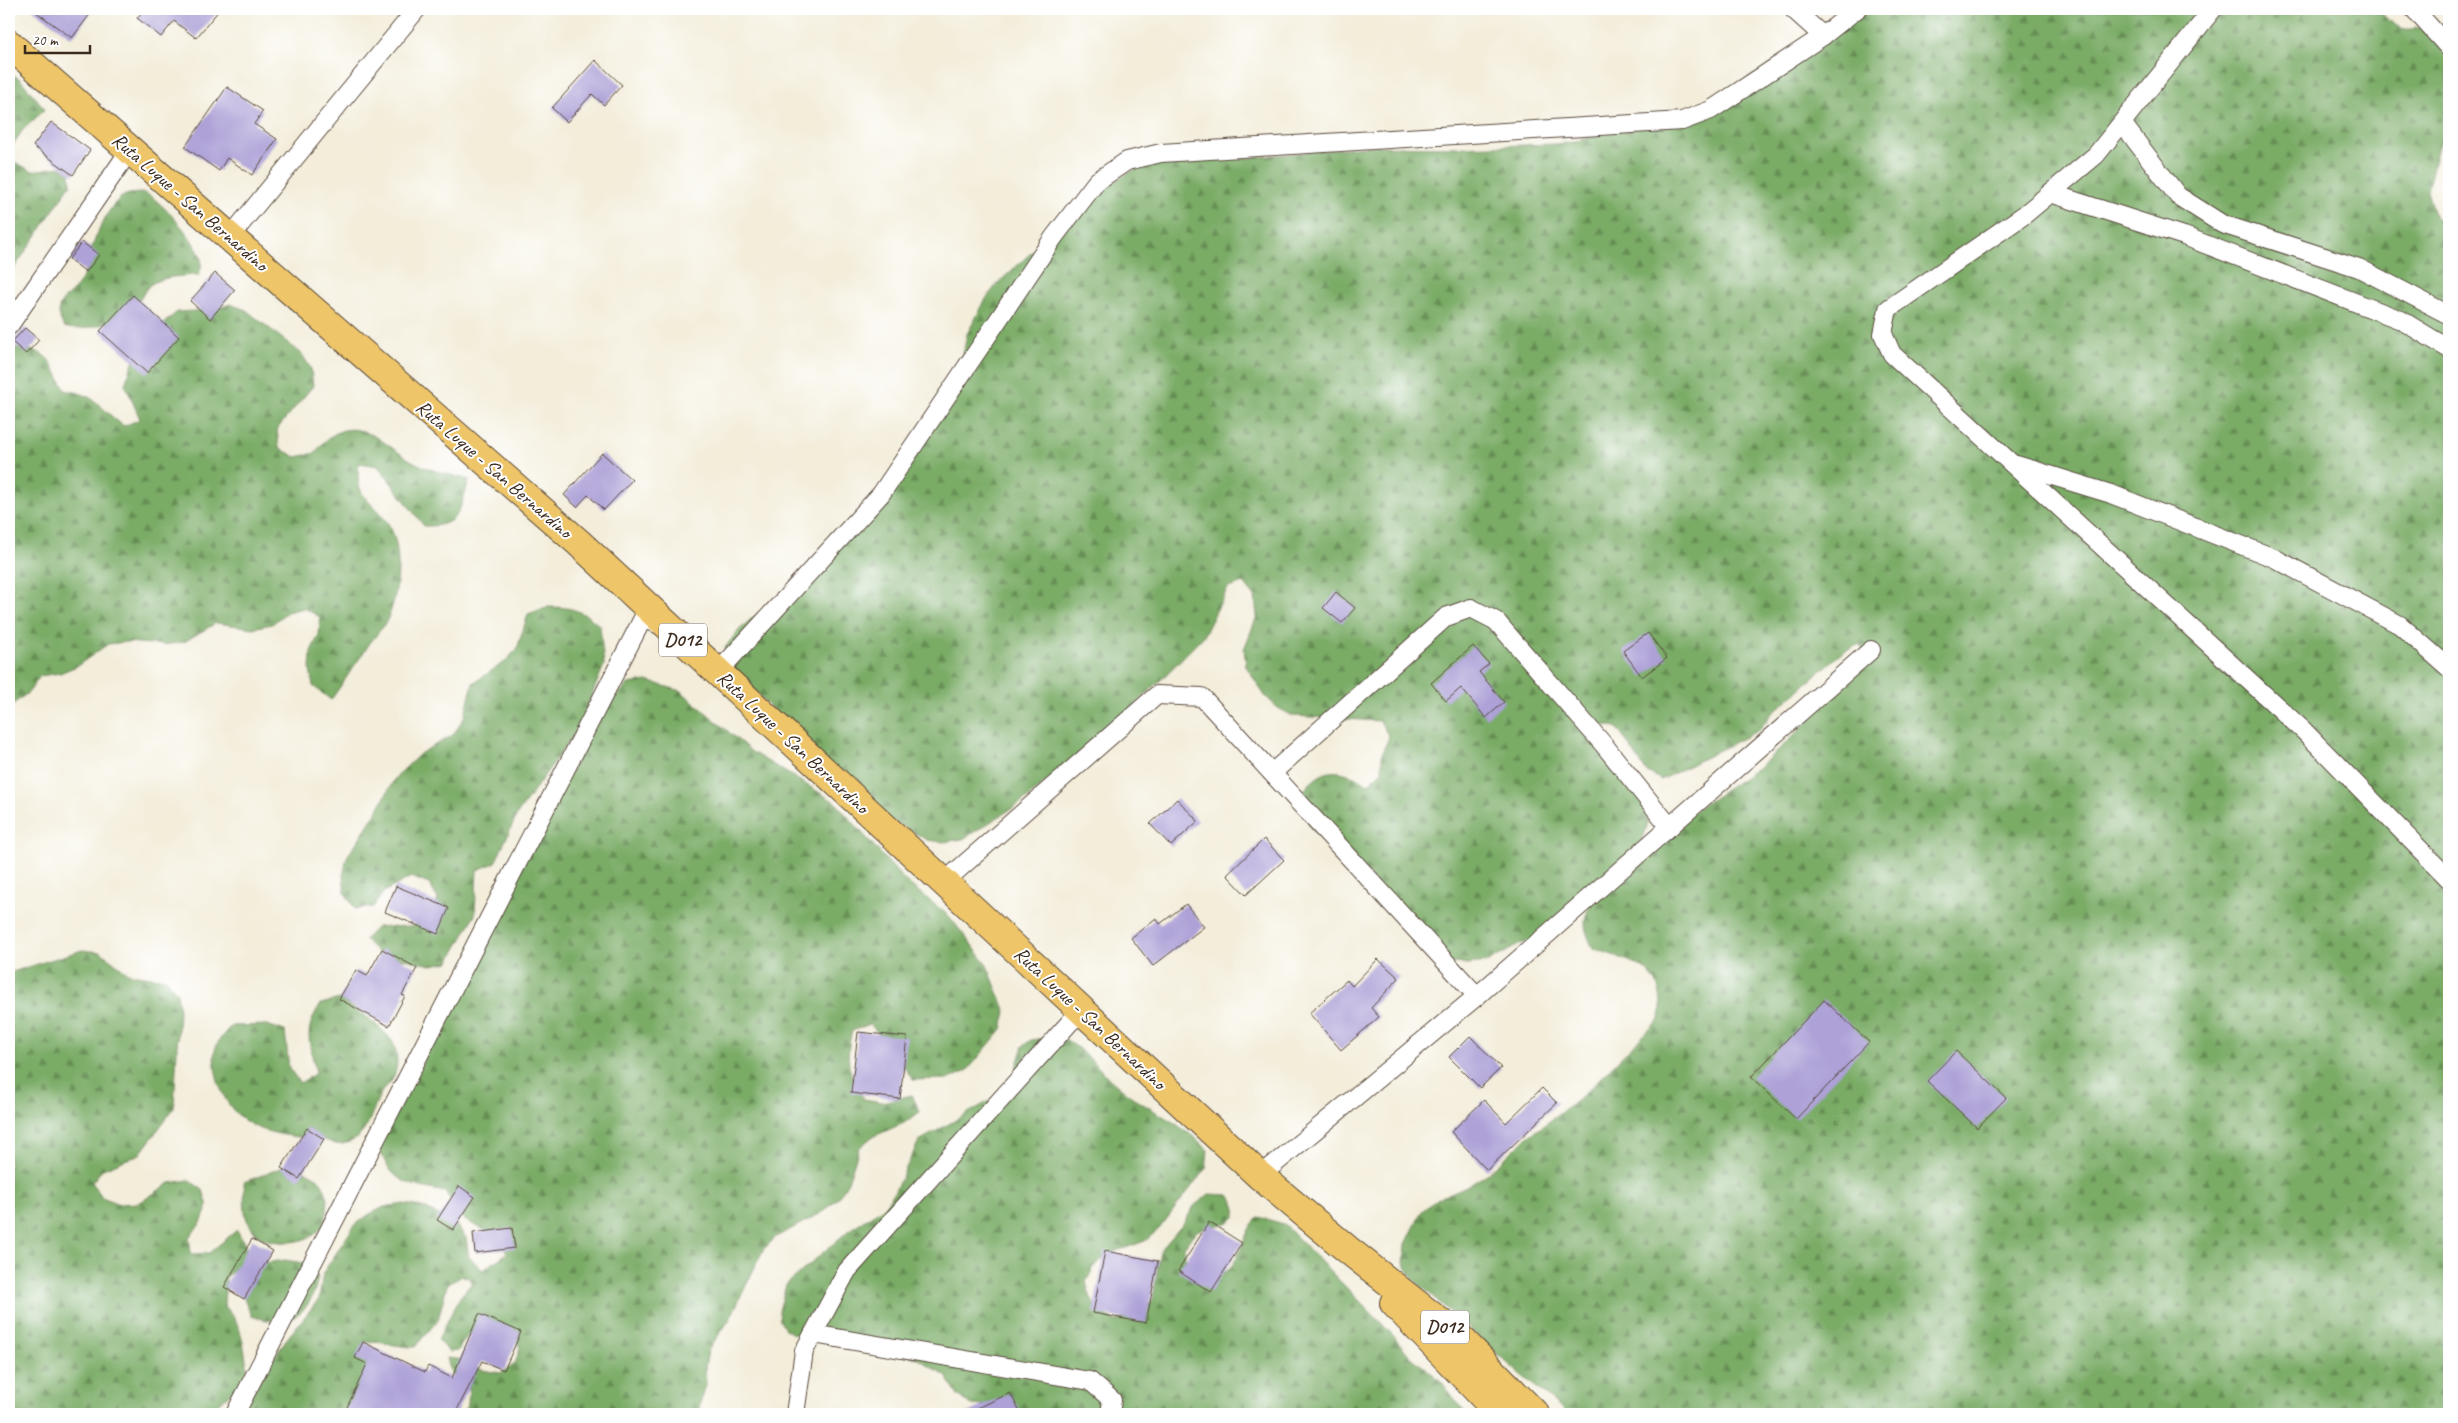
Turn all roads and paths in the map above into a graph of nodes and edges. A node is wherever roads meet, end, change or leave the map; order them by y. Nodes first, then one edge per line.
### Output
1 (417, 9) edge
2 (1793, 9) edge
3 (1857, 9) edge
4 (2213, 9) edge
5 (2414, 9) edge
6 (1823, 36) junction
7 (9, 44) edge
8 (2449, 48) edge
9 (2122, 123) junction
10 (127, 147) junction
11 (2050, 193) junction
12 (230, 237) junction
13 (2449, 315) edge
14 (9, 326) edge
15 (2449, 349) edge
16 (2012, 463) junction
17 (672, 630) junction
18 (1871, 650) dead end
19 (2449, 668) edge
20 (718, 672) junction
21 (1272, 773) junction
22 (1670, 827) junction
23 (2449, 879) edge
24 (944, 882) junction
25 (1478, 996) junction
26 (1086, 1015) junction
27 (1260, 1176) junction
28 (1347, 1250) junction
29 (813, 1334) junction
30 (235, 1414) edge
31 (794, 1414) edge
32 (1110, 1414) edge
33 (1500, 1414) edge
34 (1535, 1414) edge

1 - 12 street
2 - 6 street
3 - 6 street
4 - 9 street
5 - 8 street
6 - 20 street
7 - 10 main road, Ruta Luque - San Bernardino / D012
9 - 11 street
9 - 13 street
10 - 12 main road, Ruta Luque - San Bernardino / D012
10 - 14 street
11 - 15 street
11 - 16 street
12 - 17 main road, Ruta Luque - San Bernardino / D012
16 - 19 street
16 - 23 street
17 - 20 main road, Ruta Luque - San Bernardino / D012
17 - 30 street
18 - 22 street
20 - 24 main road, Ruta Luque - San Bernardino / D012
21 - 22 street
21 - 24 street
21 - 25 street
22 - 25 street
24 - 26 main road, Ruta Luque - San Bernardino / D012
25 - 27 street
26 - 27 main road, Ruta Luque - San Bernardino / D012
26 - 29 street
27 - 28 main road, Ruta Luque - San Bernardino / D012
28 - 33 main road, D012
28 - 34 main road, D012
29 - 31 street
29 - 32 street

